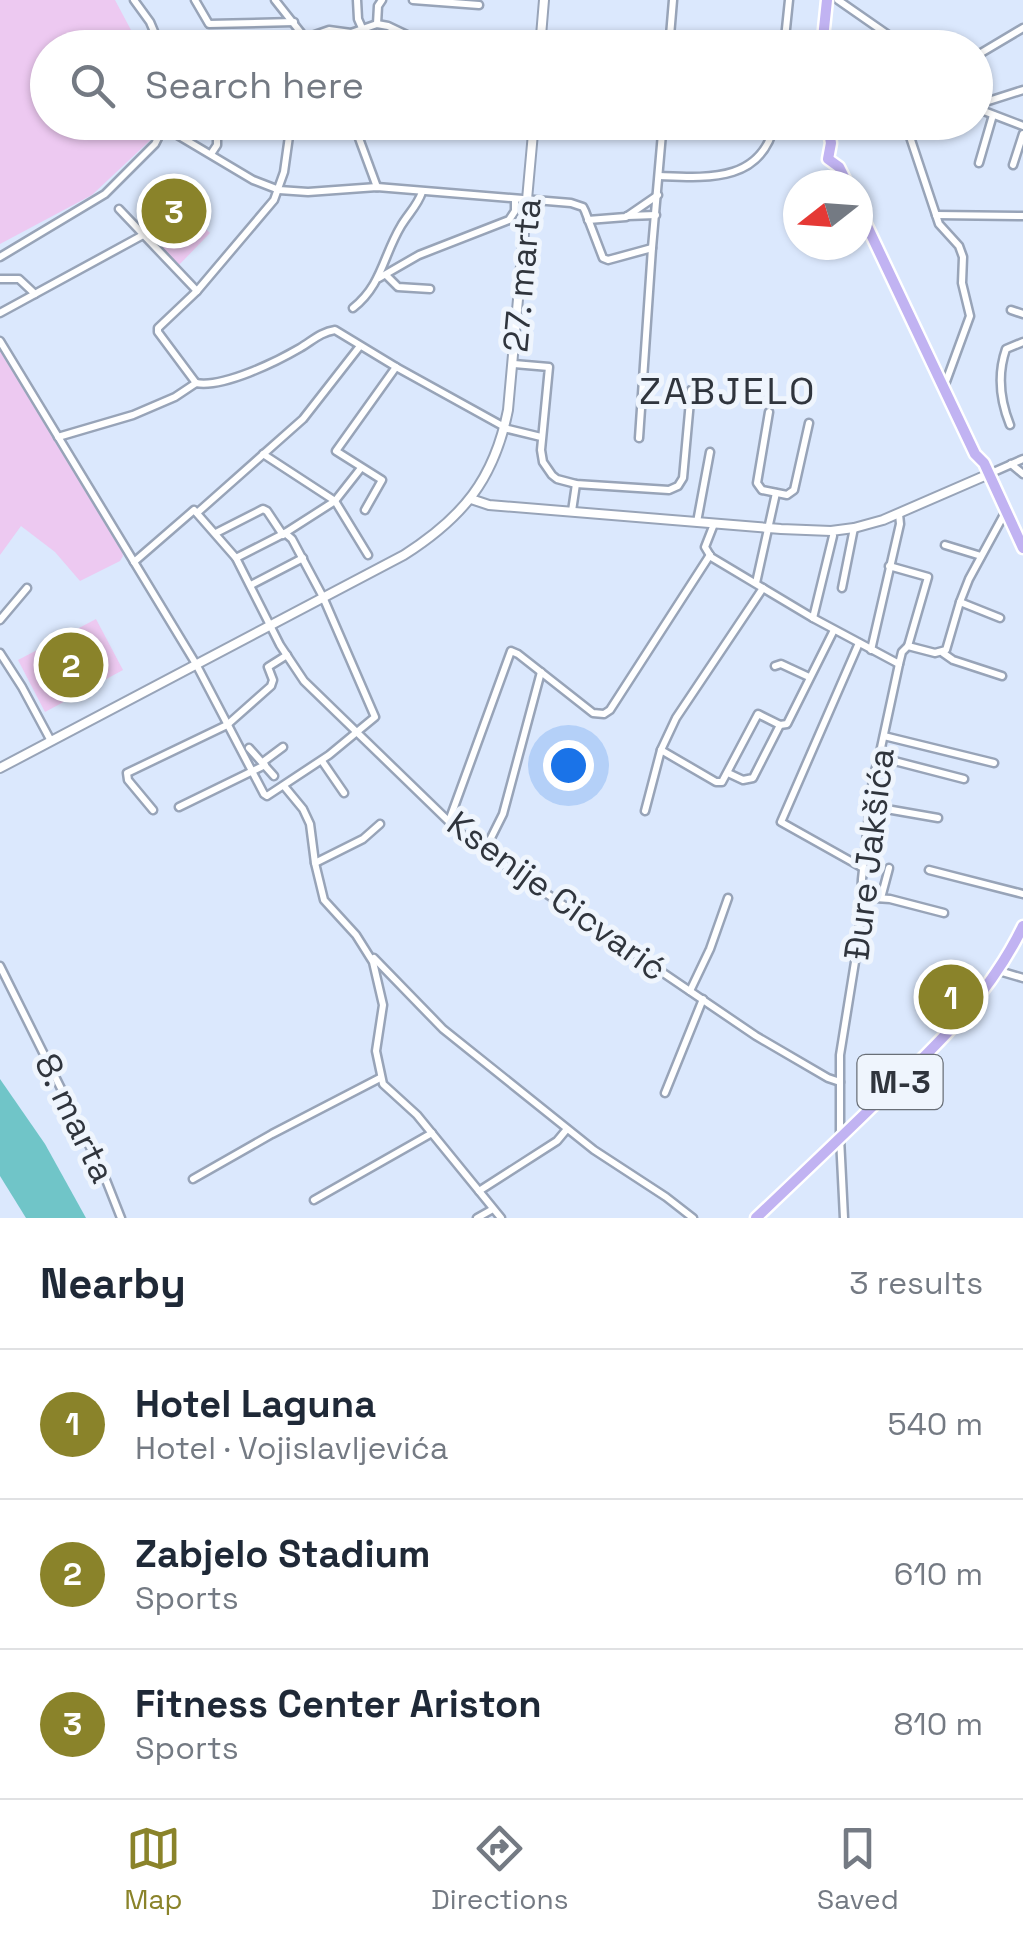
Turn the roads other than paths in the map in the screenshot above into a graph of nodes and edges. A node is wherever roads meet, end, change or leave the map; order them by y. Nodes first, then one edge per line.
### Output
1 (134, 0) edge
2 (194, 0) edge
3 (276, 0) edge
4 (357, 0) edge
5 (382, 0) edge
6 (413, 0) edge
7 (544, 0) edge
8 (673, 0) edge
9 (789, 0) edge
10 (827, 0) edge
11 (838, 0) edge
12 (479, 5) dead end
13 (294, 22) junction
14 (377, 24) junction
15 (362, 28) junction
16 (1023, 28) edge
17 (153, 30) edge
18 (300, 30) edge
19 (356, 30) edge
20 (396, 30) edge
21 (542, 30) edge
22 (670, 30) edge
23 (786, 30) edge
24 (824, 30) edge
25 (881, 30) edge
26 (993, 46) edge
27 (1023, 90) edge
28 (993, 101) edge
29 (994, 115) joint
30 (993, 118) edge
31 (1023, 130) edge
32 (157, 140) edge
33 (189, 140) edge
34 (217, 140) edge
35 (288, 140) edge
36 (360, 140) edge
37 (533, 140) edge
38 (662, 140) edge
39 (769, 140) edge
40 (830, 140) edge
41 (911, 140) edge
42 (986, 140) edge
43 (212, 154) junction
44 (979, 164) dead end
45 (1013, 165) dead end
46 (840, 170) edge
47 (659, 176) junction
48 (377, 187) junction
49 (279, 190) junction
50 (422, 192) junction
51 (658, 195) junction
52 (515, 200) junction
53 (528, 201) junction
54 (119, 209) dead end
55 (656, 215) junction
56 (626, 216) junction
57 (936, 216) junction
58 (1023, 216) edge
59 (588, 220) junction
60 (143, 235) junction
61 (873, 239) edge
62 (652, 248) junction
63 (388, 255) junction
64 (0, 256) edge
65 (398, 265) junction
66 (382, 276) junction
67 (0, 280) edge
68 (430, 289) dead end
69 (197, 291) junction
70 (35, 294) junction
71 (353, 308) dead end
72 (1012, 310) dead end
73 (0, 313) edge
74 (1023, 314) edge
75 (0, 341) edge
76 (1023, 342) edge
77 (360, 346) junction
78 (514, 364) junction
79 (396, 367) junction
80 (196, 384) junction
81 (944, 388) junction
82 (691, 390) dead end
83 (770, 412) dead end
84 (809, 423) dead end
85 (1010, 425) dead end
86 (504, 426) junction
87 (58, 436) junction
88 (542, 437) junction
89 (639, 438) dead end
90 (710, 452) dead end
91 (263, 454) junction
92 (1023, 459) edge
93 (1011, 464) junction
94 (361, 468) junction
95 (989, 474) junction
96 (1023, 474) edge
97 (576, 484) junction
98 (776, 494) junction
99 (473, 496) junction
100 (335, 501) junction
101 (365, 510) dead end
102 (572, 510) junction
103 (196, 511) junction
104 (1007, 511) junction
105 (899, 514) junction
106 (697, 522) junction
107 (714, 524) junction
108 (768, 528) junction
109 (854, 528) junction
110 (216, 533) junction
111 (284, 534) junction
112 (832, 536) dead end
113 (945, 545) dead end
114 (1023, 548) edge
115 (368, 555) dead end
116 (710, 555) junction
117 (981, 556) junction
118 (236, 558) junction
119 (303, 558) junction
120 (134, 562) junction
121 (889, 566) junction
122 (251, 585) junction
123 (759, 586) junction
124 (27, 588) dead end
125 (842, 588) dead end
126 (323, 597) junction
127 (960, 602) junction
128 (813, 618) junction
129 (1000, 618) dead end
130 (0, 620) edge
131 (270, 626) junction
132 (834, 630) junction
133 (859, 643) junction
134 (908, 646) junction
135 (871, 650) junction
136 (0, 653) edge
137 (943, 653) junction
138 (287, 655) junction
139 (196, 664) junction
140 (899, 664) junction
141 (775, 666) dead end
142 (541, 672) junction
143 (1002, 676) dead end
144 (809, 677) junction
145 (226, 725) junction
146 (780, 726) junction
147 (358, 731) junction
148 (884, 736) junction
149 (51, 741) junction
150 (283, 747) dead end
151 (249, 748) dead end
152 (661, 750) junction
153 (880, 757) junction
154 (322, 760) junction
155 (994, 763) dead end
156 (264, 764) junction
157 (0, 768) edge
158 (252, 772) junction
159 (728, 773) junction
160 (274, 776) dead end
161 (964, 779) dead end
162 (284, 786) junction
163 (344, 793) dead end
164 (869, 806) junction
165 (178, 808) dead end
166 (153, 810) dead end
167 (645, 810) dead end
168 (938, 818) dead end
169 (448, 821) junction
170 (380, 824) dead end
171 (484, 852) junction
172 (315, 864) junction
173 (864, 868) junction
174 (888, 868) dead end
175 (929, 870) dead end
176 (1023, 894) edge
177 (861, 897) junction
178 (728, 898) dead end
179 (882, 898) junction
180 (944, 913) dead end
181 (1023, 926) edge
182 (366, 950) junction
183 (0, 966) edge
184 (998, 970) junction
185 (1023, 978) edge
186 (690, 991) junction
187 (703, 999) junction
188 (380, 1078) junction
189 (840, 1082) junction
190 (665, 1094) dead end
191 (568, 1129) junction
192 (432, 1132) junction
193 (840, 1138) junction
194 (193, 1180) dead end
195 (479, 1191) junction
196 (314, 1200) dead end
197 (494, 1209) junction
198 (121, 1218) edge
199 (477, 1218) edge
200 (501, 1218) edge
201 (694, 1218) edge
202 (756, 1218) edge
203 (844, 1218) edge

1 - 17 street
2 - 13 street
3 - 13 street
4 - 15 street
5 - 14 street
6 - 12 street
7 - 21 street
8 - 22 street
9 - 23 street
10 - 24 main road
11 - 25 street
13 - 18 street
14 - 15 street
14 - 20 street
15 - 19 street
16 - 26 street
27 - 28 street
29 - 30 street
29 - 31 street
31 - 45 street
32 - 64 street
33 - 43 street
34 - 43 street
35 - 49 street
36 - 48 street
37 - 53 street, 27. marta
38 - 47 street
39 - 47 street
40 - 46 main road
41 - 57 street
42 - 44 street
43 - 49 street
47 - 51 street
48 - 49 street
48 - 50 street
49 - 69 street
50 - 52 street
50 - 63 street
51 - 55 street
51 - 56 street
52 - 53 street
52 - 65 street
53 - 59 street
53 - 78 street, 27. marta
54 - 60 street
55 - 56 street
55 - 62 street
56 - 59 street
57 - 58 street
57 - 81 street
59 - 62 street
60 - 69 street
60 - 70 street
61 - 81 main road
62 - 89 street
63 - 65 street
63 - 66 street
65 - 66 street
66 - 68 street
66 - 71 street
67 - 70 street
69 - 80 street
70 - 73 street
72 - 74 street
75 - 87 street
76 - 85 street
77 - 79 street
77 - 80 street
77 - 91 street
78 - 86 street, 27. marta
78 - 88 street
79 - 86 street
79 - 94 street
80 - 87 street
81 - 95 main road
82 - 97 street
83 - 98 street
84 - 98 street
86 - 88 street
86 - 99 street, 27. marta
87 - 120 street
88 - 97 street
90 - 106 street
91 - 100 street
91 - 103 street
92 - 93 street
93 - 95 street
93 - 96 street
94 - 100 street
94 - 101 street
95 - 104 main road
95 - 105 street
97 - 102 street
98 - 108 street
99 - 102 street
99 - 126 street
100 - 111 street
100 - 115 street
102 - 106 street
103 - 110 street
103 - 120 street
104 - 114 main road
104 - 117 street
105 - 109 street
105 - 121 street
106 - 107 street
107 - 108 street
107 - 116 street
108 - 109 street
108 - 123 street
109 - 125 street
110 - 111 street
110 - 118 street
111 - 118 street
111 - 119 street
112 - 128 street
113 - 117 street
116 - 123 street
116 - 142 street
117 - 127 street
118 - 122 street
119 - 122 street
119 - 126 street
120 - 139 street
121 - 134 street, Đure Jakšića
121 - 135 street
122 - 131 street, Ksenije Cicvarić
123 - 128 street
123 - 152 street
124 - 130 street
126 - 131 street
126 - 147 street
127 - 129 street
127 - 137 street
128 - 132 street
131 - 138 street, Ksenije Cicvarić
131 - 139 street
132 - 133 street
132 - 144 street
133 - 135 street
133 - 173 street
134 - 137 street
134 - 140 street, Đure Jakšića
135 - 140 street
136 - 149 street
137 - 143 street
138 - 145 street
138 - 147 street, Ksenije Cicvarić
139 - 145 street
139 - 149 street
140 - 148 street, Đure Jakšića
141 - 144 street
142 - 169 street
142 - 171 street
144 - 146 street
145 - 158 street
145 - 166 street
146 - 159 street
146 - 159 street
147 - 154 street
147 - 169 street, Ksenije Cicvarić
148 - 153 street, Đure Jakšića
148 - 155 street
149 - 157 street
150 - 156 street
151 - 156 street
152 - 159 street
152 - 167 street
153 - 161 street
153 - 164 street, Đure Jakšića
154 - 162 street
154 - 163 street
156 - 158 street
156 - 160 street
158 - 162 street
158 - 165 street
162 - 172 street
164 - 168 street
164 - 173 street, Đure Jakšića
169 - 171 street, Ksenije Cicvarić
170 - 172 street
171 - 186 street, Ksenije Cicvarić
172 - 182 street
173 - 177 street, Đure Jakšića
174 - 179 street
175 - 176 street
177 - 179 street
177 - 189 street, Đure Jakšića
178 - 186 street
179 - 180 street
181 - 184 main road, M-3
182 - 188 street
182 - 191 street
183 - 198 street, 8. marta
184 - 185 street
184 - 193 main road, M-3
186 - 187 street, Ksenije Cicvarić
187 - 189 street, Ksenije Cicvarić
187 - 190 street
188 - 192 street
188 - 194 street
189 - 193 street, Đure Jakšića
191 - 195 street
191 - 201 street
192 - 195 street
192 - 196 street
193 - 202 main road, M-3
193 - 203 street, Đure Jakšića
195 - 197 street
197 - 199 street
197 - 200 street

